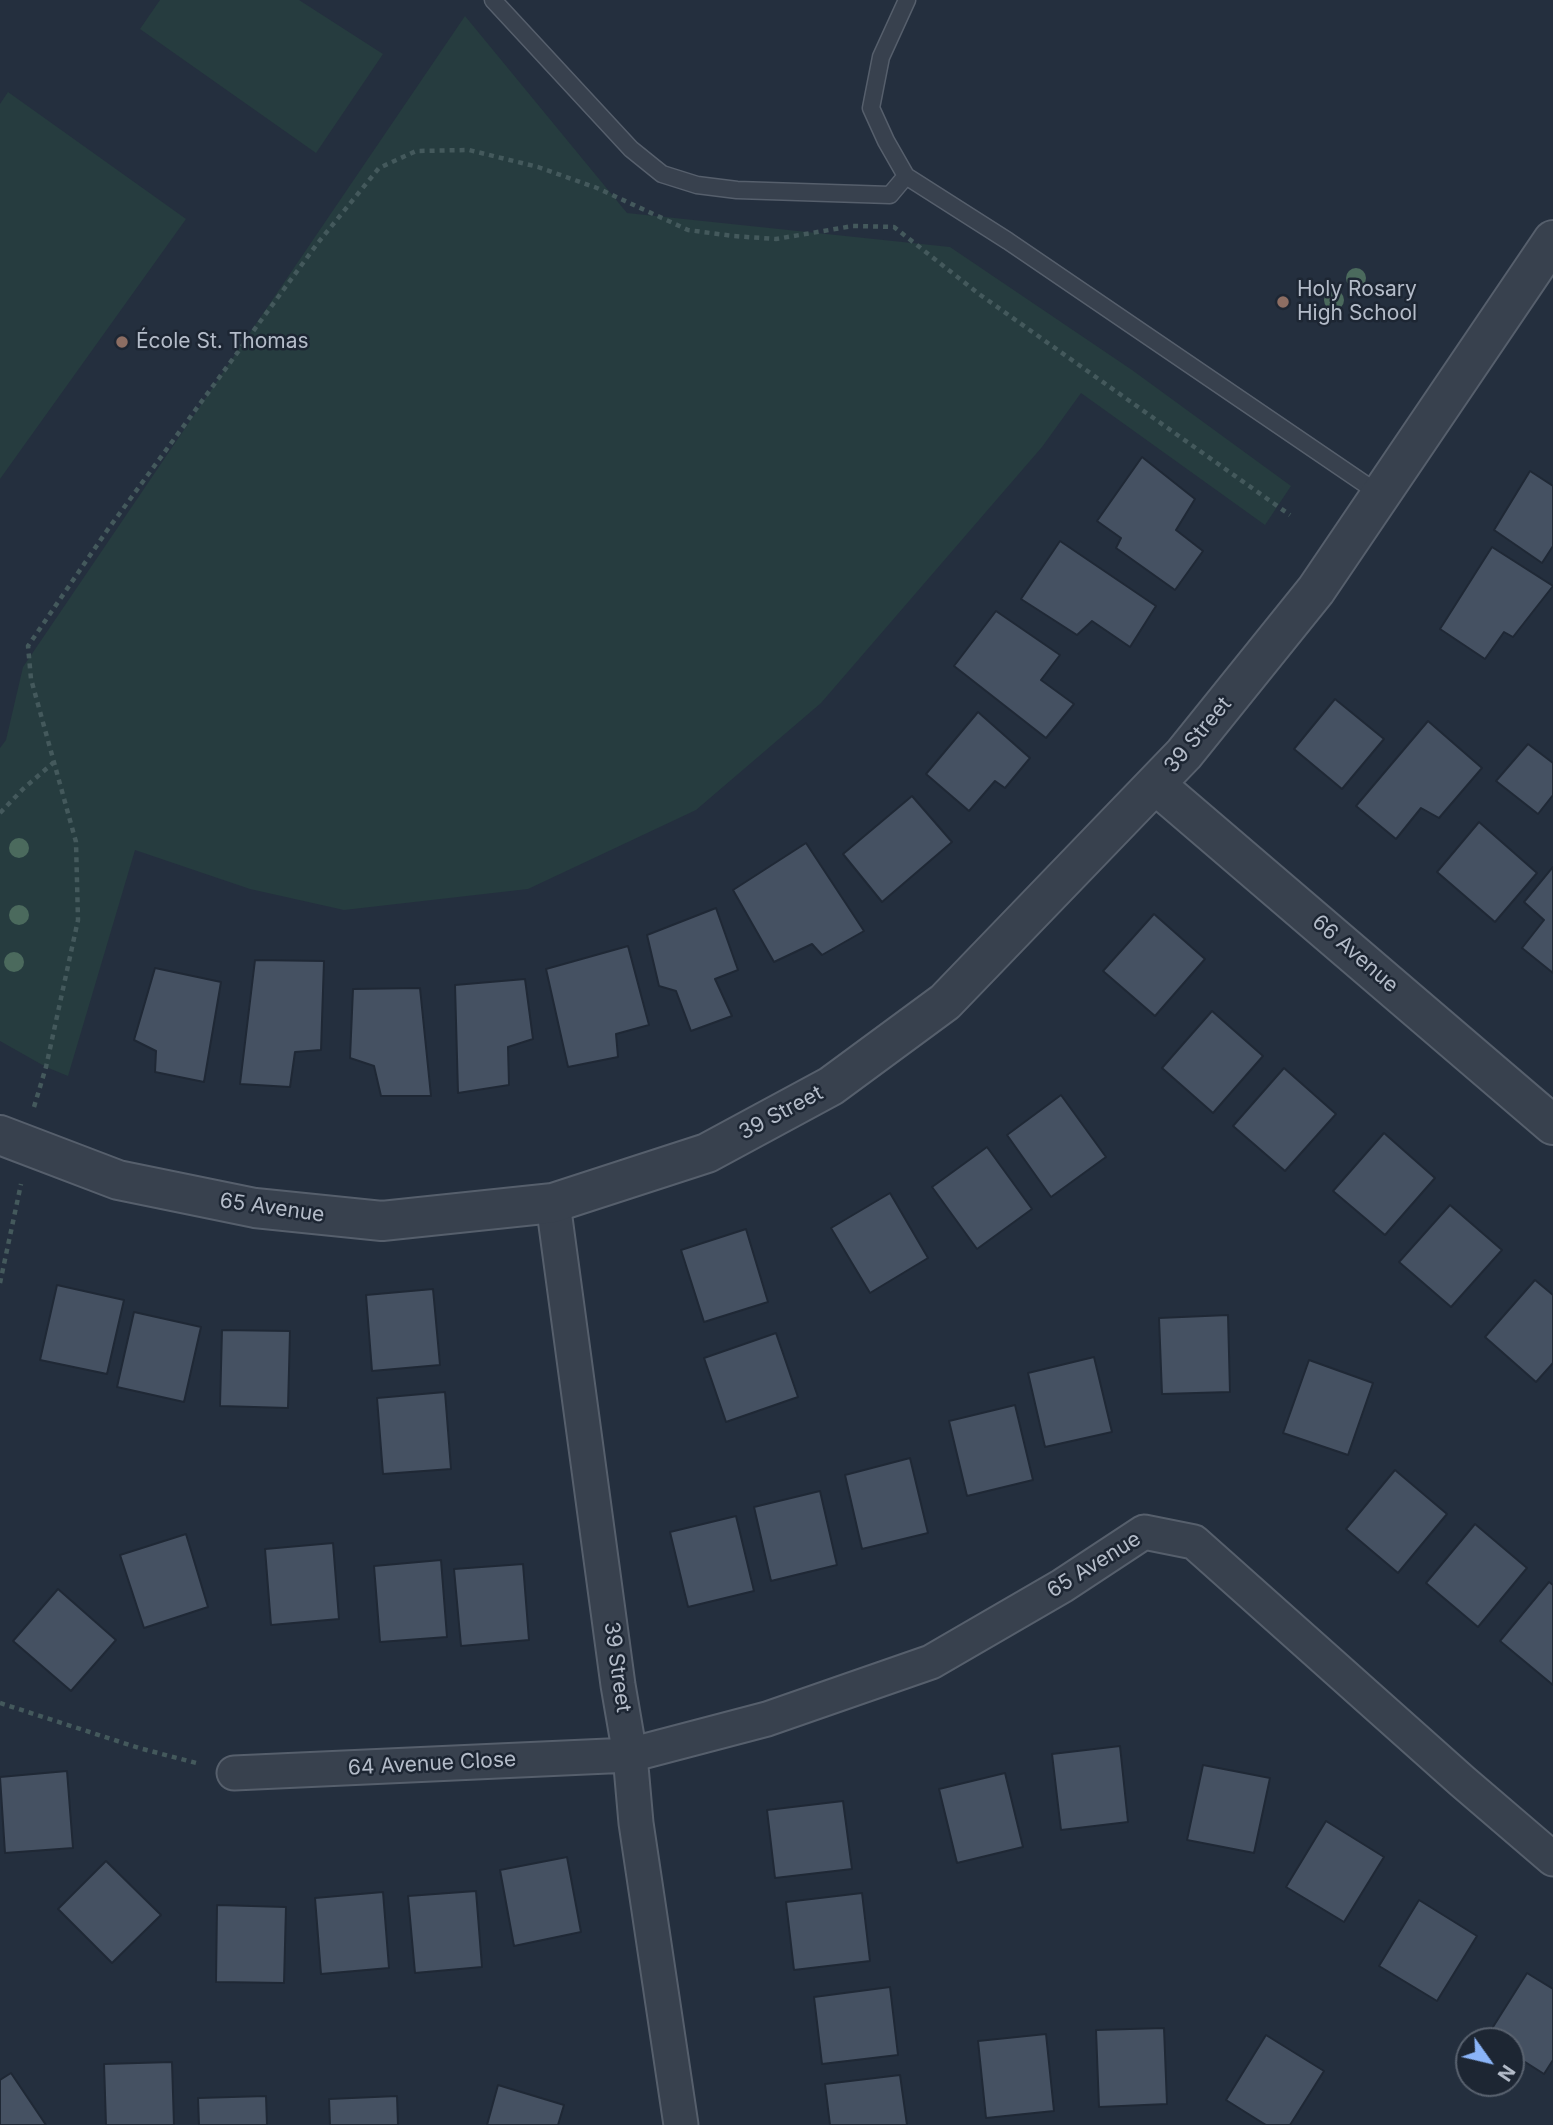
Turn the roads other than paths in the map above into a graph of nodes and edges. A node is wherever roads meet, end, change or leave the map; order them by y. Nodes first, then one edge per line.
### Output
1 (494, 0) edge
2 (907, 0) edge
3 (906, 176) junction
4 (1553, 240) edge
5 (1381, 495) junction
6 (1156, 785) junction
7 (1553, 1125) edge
8 (0, 1135) edge
9 (554, 1203) junction
10 (630, 1755) junction
11 (234, 1773) road end
12 (1553, 1858) edge
13 (681, 2125) edge

1 - 3 lane
2 - 3 lane
3 - 5 lane
4 - 5 street, 39 Street
5 - 6 street, 39 Street
6 - 7 street, 66 Avenue
6 - 9 street, 39 Street
8 - 9 street, 65 Avenue
9 - 10 street, 39 Street
10 - 11 street, 64 Avenue Close
10 - 12 street, 65 Avenue
10 - 13 street, 39 Street

